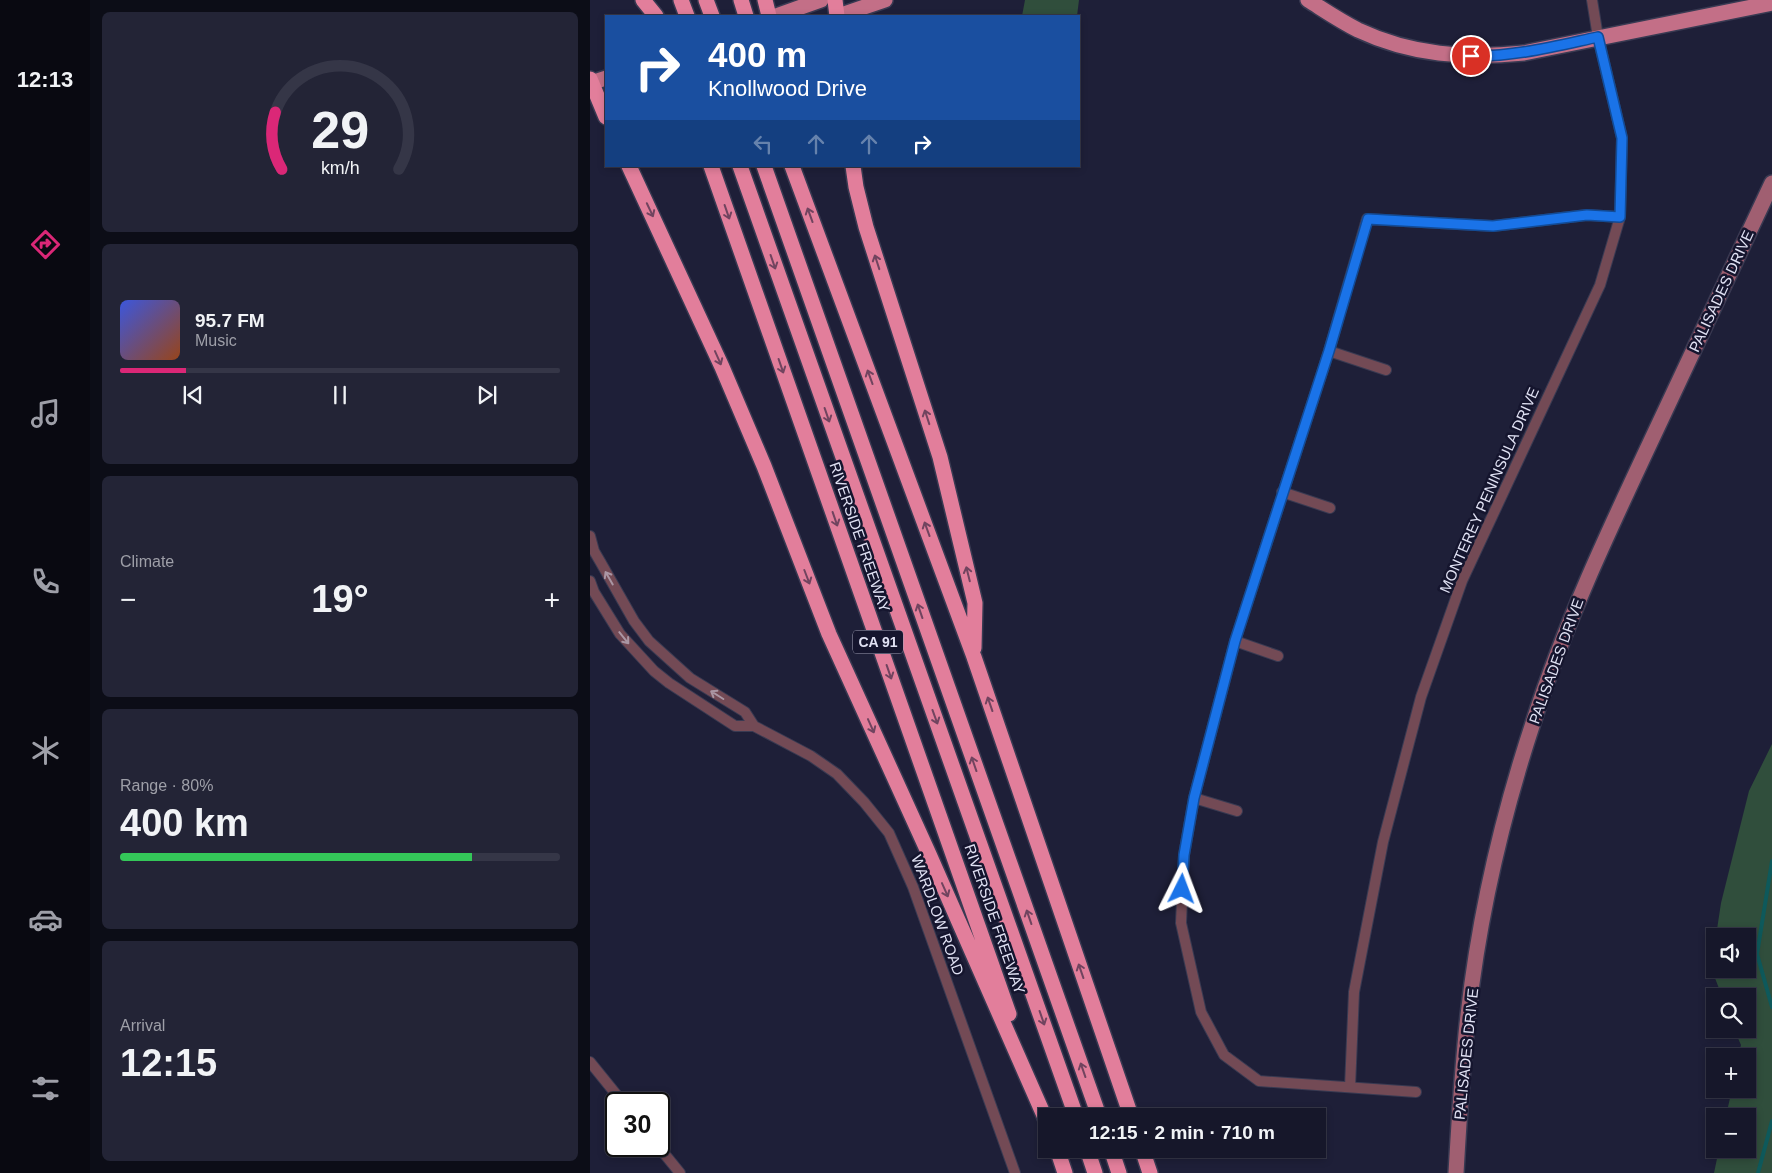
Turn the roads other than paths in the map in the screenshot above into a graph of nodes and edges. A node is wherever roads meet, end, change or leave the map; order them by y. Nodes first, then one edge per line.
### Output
1 (643, 0) edge
2 (653, 0) edge
3 (681, 0) edge
4 (765, 0) edge
5 (821, 0) edge
6 (835, 0) edge
7 (885, 0) edge
8 (1308, 0) edge
9 (1592, 0) edge
10 (1772, 3) edge
11 (656, 15) edge
12 (657, 15) edge
13 (686, 15) edge
14 (769, 15) edge
15 (779, 15) edge
16 (838, 15) edge
17 (841, 15) edge
18 (1598, 37) junction
19 (605, 78) edge
20 (590, 82) edge
21 (598, 100) edge
22 (605, 115) edge
23 (629, 167) edge
24 (711, 167) edge
25 (740, 167) edge
26 (764, 167) edge
27 (793, 167) edge
28 (853, 167) edge
29 (1772, 183) edge
30 (1620, 217) junction
31 (1329, 351) junction
32 (1386, 370) dead end
33 (1282, 492) junction
34 (1330, 508) dead end
35 (590, 536) edge
36 (590, 581) edge
37 (1235, 641) junction
38 (1278, 656) dead end
39 (974, 657) junction
40 (667, 659) junction
41 (654, 671) junction
42 (754, 726) junction
43 (1194, 798) junction
44 (1236, 811) dead end
45 (590, 1062) edge
46 (1350, 1087) junction
47 (614, 1092) edge
48 (1416, 1092) dead end
49 (1041, 1108) edge
50 (1042, 1108) edge
51 (1073, 1108) edge
52 (1096, 1108) edge
53 (1128, 1108) edge
54 (667, 1157) edge
55 (1060, 1158) edge
56 (1090, 1158) edge
57 (1113, 1158) edge
58 (1145, 1158) edge
59 (680, 1173) edge
60 (1015, 1173) edge
61 (1065, 1173) edge
62 (1095, 1173) edge
63 (1119, 1173) edge
64 (1150, 1173) edge
65 (1456, 1173) edge

1 - 11 highway
2 - 12 highway
3 - 13 highway
4 - 14 highway
5 - 15 main road
6 - 16 highway
7 - 17 main road
8 - 18 main road
9 - 18 street, MONTEREY PENINSULA DRIVE
10 - 18 main road
18 - 30 street, MONTEREY PENINSULA DRIVE
19 - 20 main road
20 - 21 highway
21 - 22 highway
23 -> 49 highway
24 -> 50 highway, RIVERSIDE FREEWAY / CA 91
25 -> 51 highway
52 -> 26 highway
39 -> 27 highway
39 -> 28 highway
29 - 65 street, PALISADES DRIVE
30 - 31 street
30 - 46 street, MONTEREY PENINSULA DRIVE
31 - 32 street
31 - 33 street
33 - 34 street
33 - 37 street
40 -> 35 street, WARDLOW ROAD
36 -> 41 street, WARDLOW ROAD
37 - 38 street
37 - 43 street
53 -> 39 highway
40 - 41 street
42 -> 40 street, WARDLOW ROAD
41 - 42 street, WARDLOW ROAD
42 - 60 street, WARDLOW ROAD
43 - 44 street
43 - 46 street
45 - 47 street
46 - 48 street
54 - 59 street
55 - 61 highway
56 - 62 highway
57 - 63 highway
58 - 64 highway

